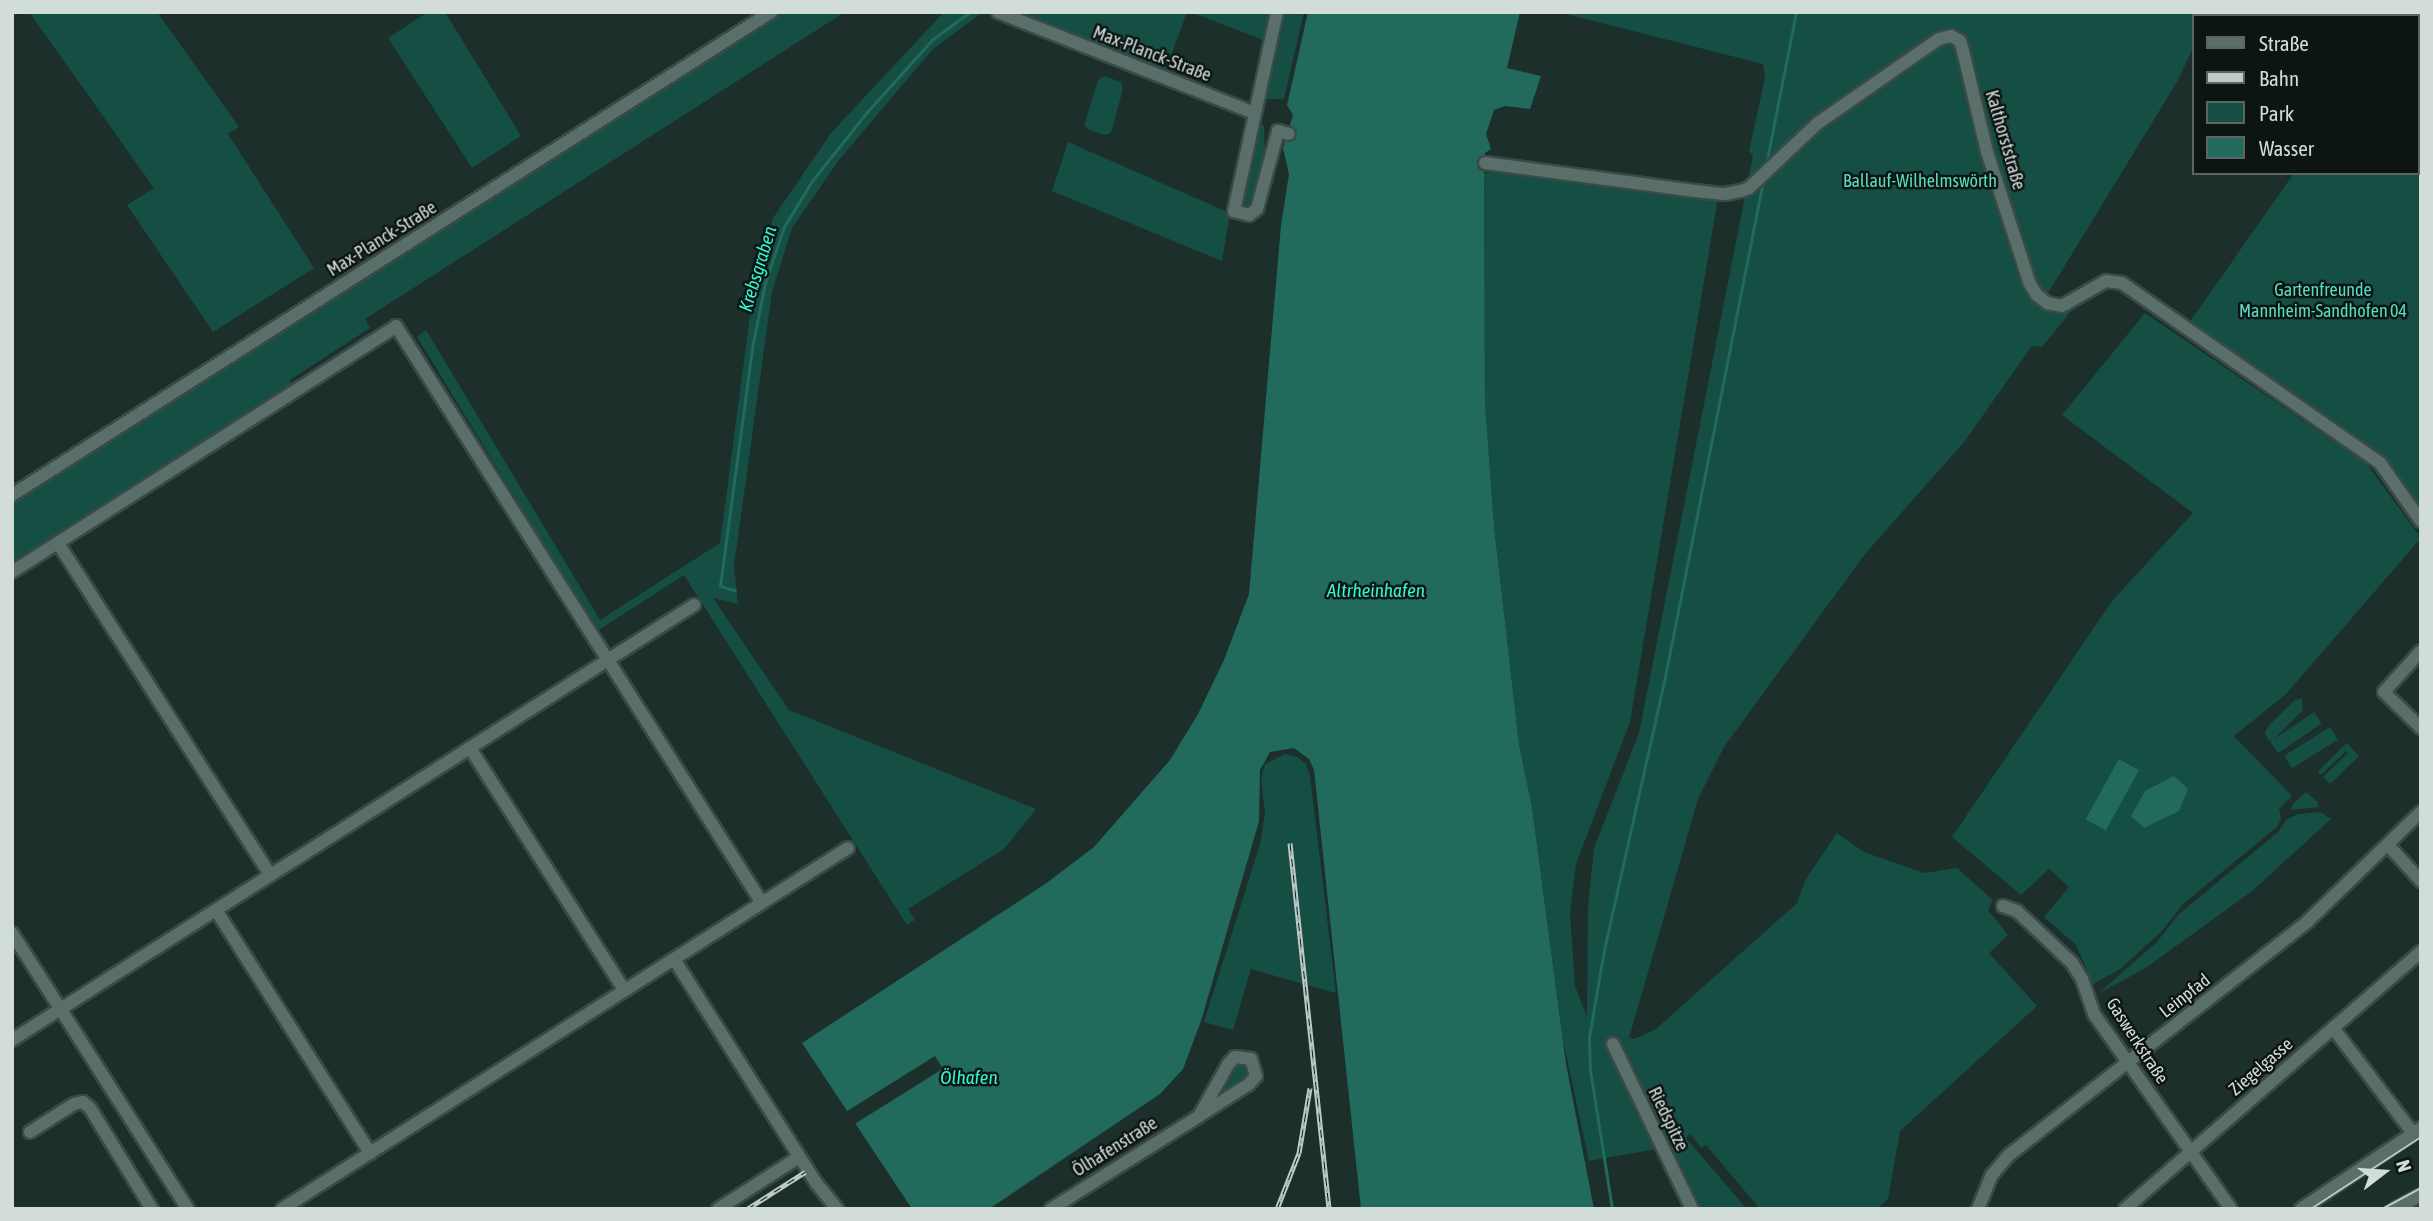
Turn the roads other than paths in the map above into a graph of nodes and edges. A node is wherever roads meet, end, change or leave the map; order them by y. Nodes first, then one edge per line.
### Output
1 (771, 12) edge
2 (998, 12) edge
3 (1277, 12) edge
4 (1255, 113) junction
5 (1289, 134) dead end
6 (1485, 163) dead end
7 (12, 495) edge
8 (2421, 521) edge
9 (58, 543) junction
10 (12, 572) edge
11 (694, 605) dead end
12 (2421, 651) edge
13 (608, 660) junction
14 (2421, 728) edge
15 (470, 748) junction
16 (2421, 812) edge
17 (2388, 845) junction
18 (848, 848) dead end
19 (270, 876) junction
20 (2421, 881) edge
21 (762, 902) junction
22 (2004, 906) dead end
23 (216, 910) junction
24 (12, 933) edge
25 (2421, 952) edge
26 (674, 959) junction
27 (625, 990) junction
28 (61, 1009) junction
29 (2333, 1027) junction
30 (12, 1040) edge
31 (1613, 1044) dead end
32 (2128, 1063) junction
33 (1199, 1116) junction
34 (2417, 1130) edge
35 (30, 1132) dead end
36 (2190, 1151) junction
37 (370, 1153) junction
38 (799, 1157) junction
39 (2415, 1202) edge
40 (152, 1209) edge
41 (188, 1209) edge
42 (282, 1209) edge
43 (718, 1209) edge
44 (837, 1209) edge
45 (1051, 1209) edge
46 (1692, 1209) edge
47 (1978, 1209) edge
48 (2125, 1209) edge
49 (2231, 1209) edge
50 (2301, 1209) edge
51 (2395, 1209) edge

1 - 7 street, Max-Planck-Straße
2 - 4 street, Max-Planck-Straße
3 - 4 street
4 - 5 street
6 - 8 street, Kalthorststraße
9 - 10 street
9 - 13 street
9 - 19 street
11 - 13 street
12 - 14 street
13 - 15 street
13 - 21 street
15 - 19 street
15 - 27 street
16 - 17 street, Leinpfad
17 - 20 street
17 - 32 street, Leinpfad
18 - 21 street
19 - 23 street
21 - 26 street
22 - 32 street, Gaswerkstraße
23 - 28 street
23 - 37 street
24 - 28 street
25 - 29 street, Ziegelgasse
26 - 27 street
26 - 38 street
27 - 37 street
28 - 30 street
28 - 41 street
29 - 34 street
29 - 36 street, Ziegelgasse
31 - 46 street, Riedspitze
32 - 36 street, Gaswerkstraße
32 - 47 street, Leinpfad
33 - 33 street, Ölhafenstraße
33 - 45 street, Ölhafenstraße
34 - 50 street
35 - 40 street
36 - 48 street, Ziegelgasse
36 - 49 street, Gaswerkstraße
37 - 42 street
38 - 43 street
38 - 44 street
39 - 51 street

